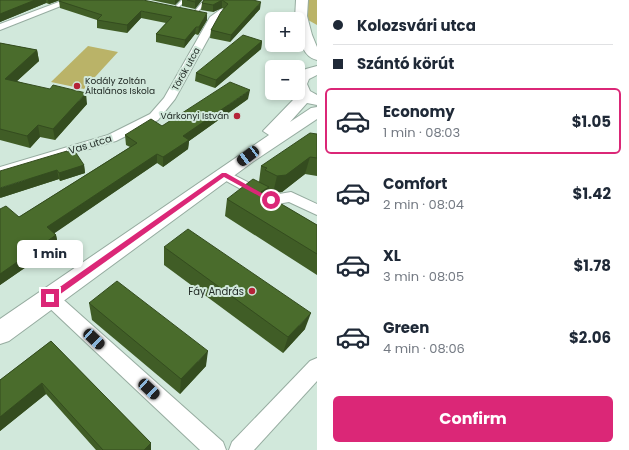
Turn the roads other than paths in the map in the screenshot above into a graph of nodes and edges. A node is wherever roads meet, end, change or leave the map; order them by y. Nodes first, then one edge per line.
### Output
1 (72, 0) edge
2 (184, 0) edge
3 (206, 0) edge
4 (302, 0) edge
5 (172, 8) joint
6 (301, 12) edge
7 (195, 13) junction
8 (0, 27) edge
9 (306, 44) edge
10 (317, 56) edge
11 (311, 72) edge
12 (310, 98) edge
13 (317, 112) edge
14 (154, 118) joint
15 (248, 156) junction
16 (0, 171) edge
17 (224, 174) junction
18 (317, 210) edge
19 (50, 298) junction
20 (0, 333) edge
21 (317, 367) edge
22 (215, 450) edge
23 (240, 450) edge

1 - 8 street
2 - 5 lane
3 - 7 lane
4 - 6 street
5 - 7 street, Török utca
7 - 14 street, Török utca
9 - 10 street
9 - 11 street
11 - 12 street
12 - 15 street
13 - 15 street
14 - 16 street, Vas utca
15 - 17 street
17 - 18 street
17 - 19 street
19 - 20 street
19 - 22 street
21 - 23 street

